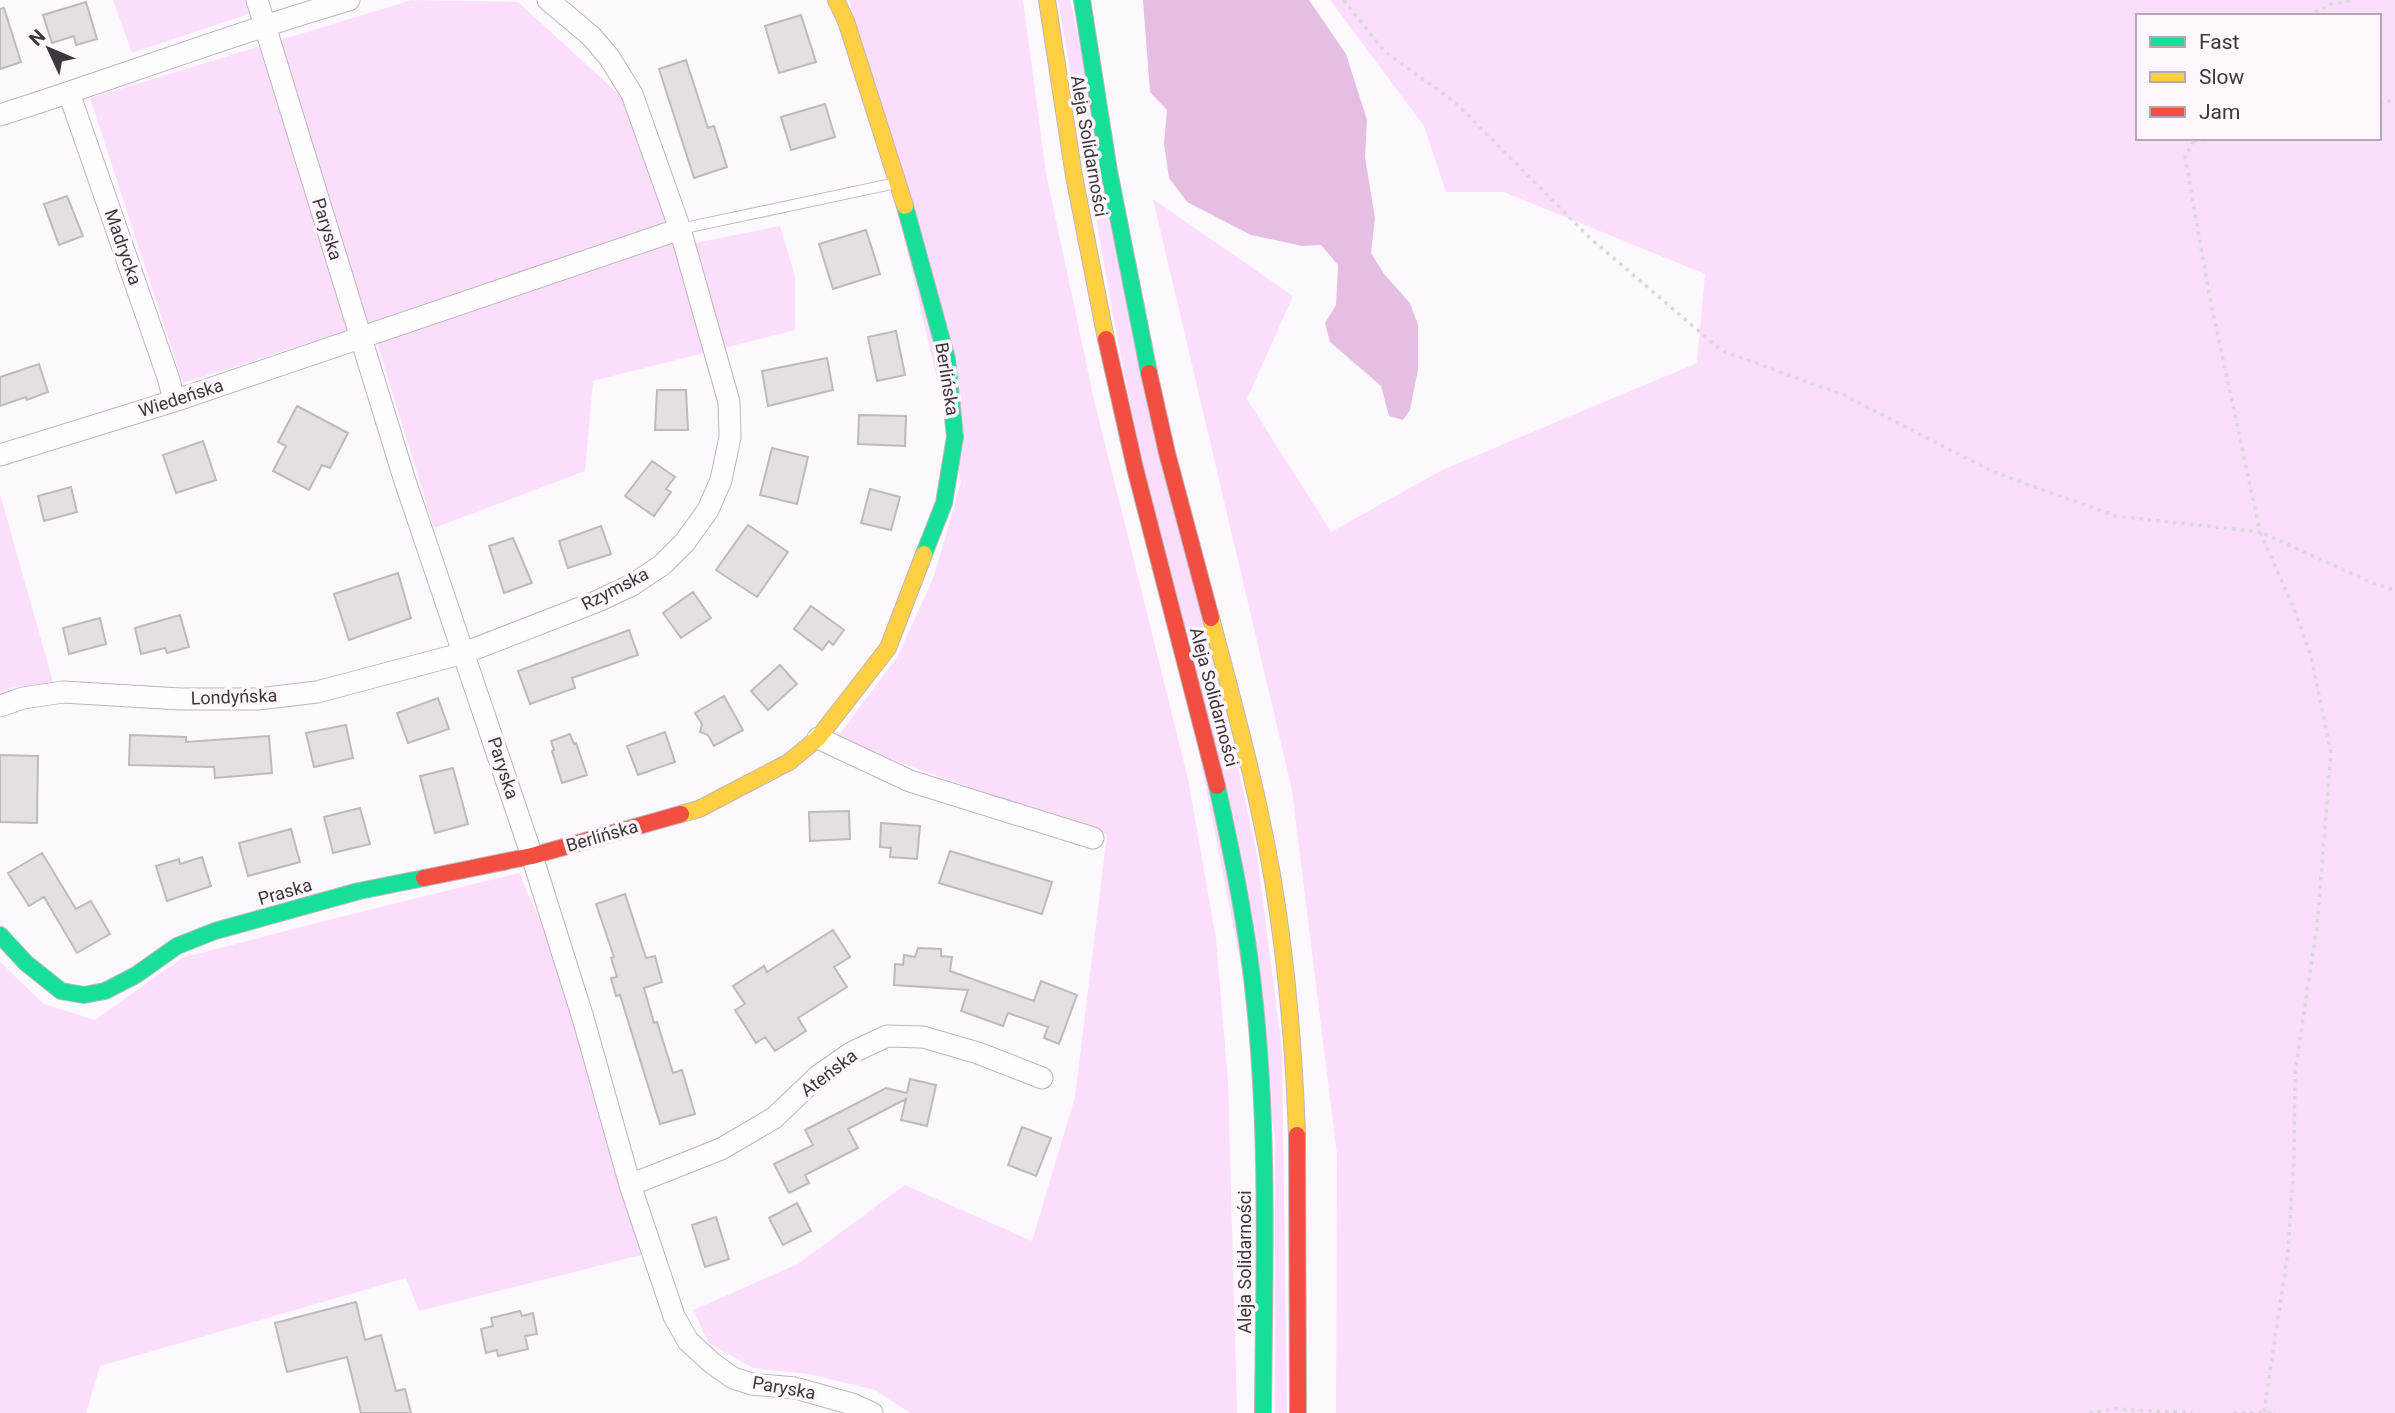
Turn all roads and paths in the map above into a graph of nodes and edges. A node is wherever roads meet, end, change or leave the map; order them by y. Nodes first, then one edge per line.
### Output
1 (257, 0) edge
2 (349, 0) edge
3 (548, 0) edge
4 (836, 0) edge
5 (1046, 0) edge
6 (1082, 0) edge
7 (1344, 0) edge
8 (2354, 0) edge
9 (2311, 14) edge
10 (264, 24) junction
11 (69, 93) junction
12 (0, 115) edge
13 (2194, 140) edge
14 (899, 182) junction
15 (680, 229) junction
16 (361, 336) junction
17 (174, 401) junction
18 (0, 455) edge
19 (2260, 532) junction
20 (2395, 590) edge
21 (464, 653) junction
22 (0, 706) edge
23 (818, 738) junction
24 (1093, 838) dead end
25 (532, 856) junction
26 (0, 935) edge
27 (1042, 1078) dead end
28 (630, 1185) junction
29 (2264, 1412) edge
30 (872, 1413) edge
31 (1263, 1413) edge
32 (1298, 1413) edge
33 (2089, 1413) edge
34 (2193, 1413) edge
35 (2233, 1413) edge
36 (2276, 1413) edge

1 - 10 street, Paryska
2 - 10 street
3 - 15 street, Rzymska
4 - 14 main road, Berlińska
5 - 31 main road, Aleja Solidarności
6 - 32 main road, Aleja Solidarności
7 - 19 path
8 - 9 path
10 - 11 street
10 - 16 street, Paryska
11 - 12 street
11 - 17 street, Madrycka
13 - 19 path
14 - 15 lane
14 - 23 main road, Berlińska
15 - 16 street
15 - 21 street, Rzymska
16 - 17 street, Wiedeńska
16 - 21 street, Paryska
17 - 18 street, Wiedeńska
19 - 20 path
19 - 29 path
21 - 22 street, Londyńska
21 - 25 street, Paryska
23 - 24 street
23 - 25 main road, Berlińska
25 - 26 main road, Praska
25 - 28 street, Paryska
27 - 28 street, Ateńska
28 - 30 street, Paryska
29 - 35 path
29 - 36 path
33 - 34 path

